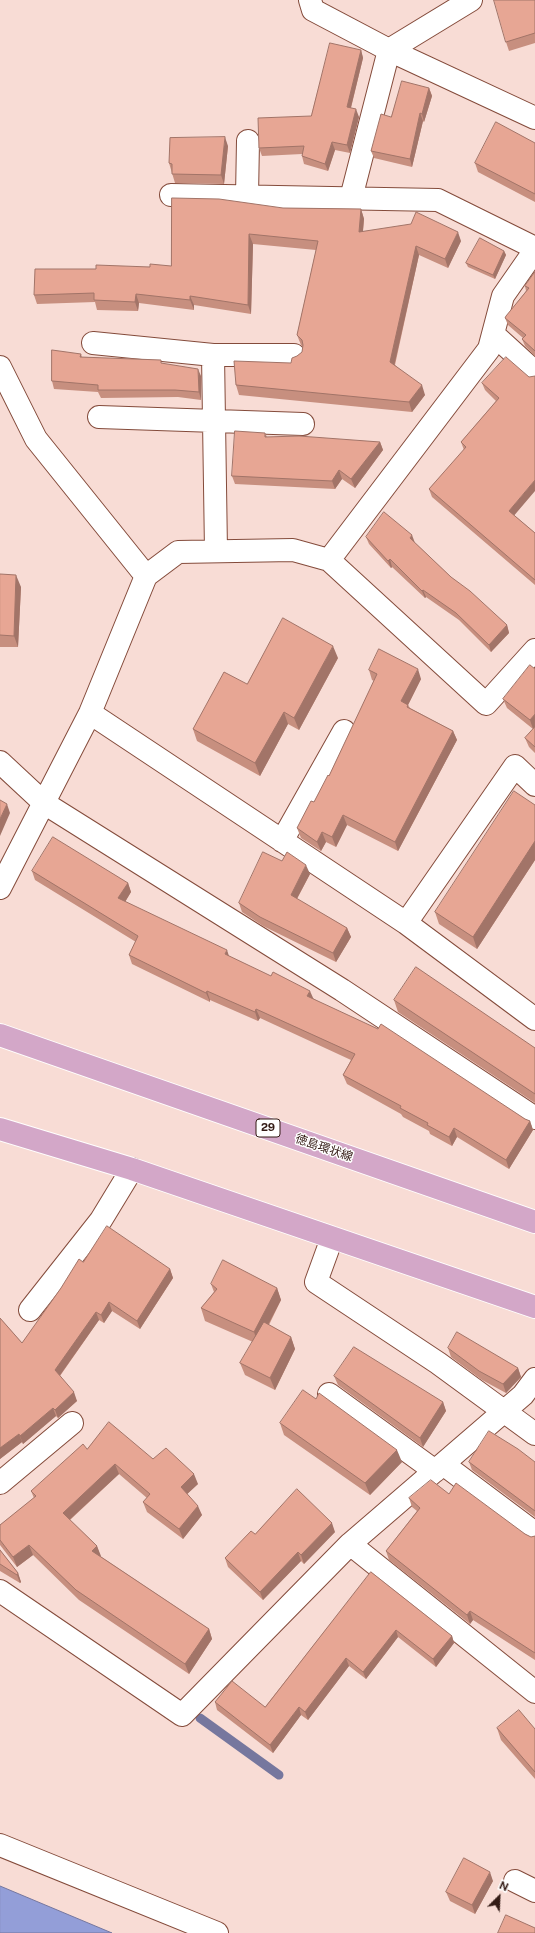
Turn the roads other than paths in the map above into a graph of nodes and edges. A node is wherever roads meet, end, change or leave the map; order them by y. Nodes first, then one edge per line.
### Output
1 (310, 0) edge
2 (471, 0) edge
3 (389, 50) junction
4 (535, 118) edge
5 (248, 141) dead end
6 (171, 195) dead end
7 (247, 196) junction
8 (351, 198) junction
9 (535, 249) edge
10 (493, 334) junction
11 (93, 342) dead end
12 (294, 354) dead end
13 (213, 355) junction
14 (0, 367) edge
15 (535, 372) edge
16 (100, 417) dead end
17 (214, 421) junction
18 (303, 424) dead end
19 (216, 551) junction
20 (329, 560) junction
21 (146, 576) junction
22 (535, 650) edge
23 (90, 713) junction
24 (344, 731) dead end
25 (0, 762) edge
26 (535, 785) edge
27 (44, 803) junction
28 (282, 841) junction
29 (0, 888) edge
30 (406, 923) junction
31 (535, 1019) edge
32 (0, 1035) edge
33 (535, 1118) edge
34 (0, 1129) edge
35 (132, 1170) junction
36 (535, 1222) edge
37 (332, 1238) junction
38 (535, 1307) edge
39 (30, 1310) dead end
40 (535, 1379) edge
41 (329, 1394) dead end
42 (505, 1411) junction
43 (72, 1423) dead end
44 (535, 1434) edge
45 (439, 1467) junction
46 (0, 1483) edge
47 (535, 1533) edge
48 (350, 1544) junction
49 (0, 1591) edge
50 (535, 1692) edge
51 (0, 1845) edge
52 (515, 1881) dead end
53 (535, 1891) edge
54 (217, 1933) edge

1 - 3 street
2 - 3 street
3 - 4 street
3 - 8 street
5 - 7 street
6 - 7 street
7 - 8 street
8 - 9 street
9 - 10 street
10 - 15 street
10 - 20 street
11 - 13 street
12 - 13 street
13 - 17 street
14 - 21 street
16 - 17 street
17 - 18 street
17 - 19 street
19 - 20 street
19 - 21 street
20 - 22 street
21 - 23 street
23 - 27 street
23 - 28 street
24 - 28 street
25 - 27 street
26 - 30 street
27 - 29 street
27 - 33 street
28 - 30 street
30 - 31 street
32 - 36 main road, 徳島環状線 / 29
34 - 35 main road
35 - 37 main road
35 - 39 street
37 - 38 main road
37 - 42 street
40 - 42 street
41 - 45 street
42 - 44 street
42 - 45 street
43 - 46 street
45 - 47 street
45 - 48 street
48 - 49 street
48 - 50 street
51 - 54 street
52 - 53 street

